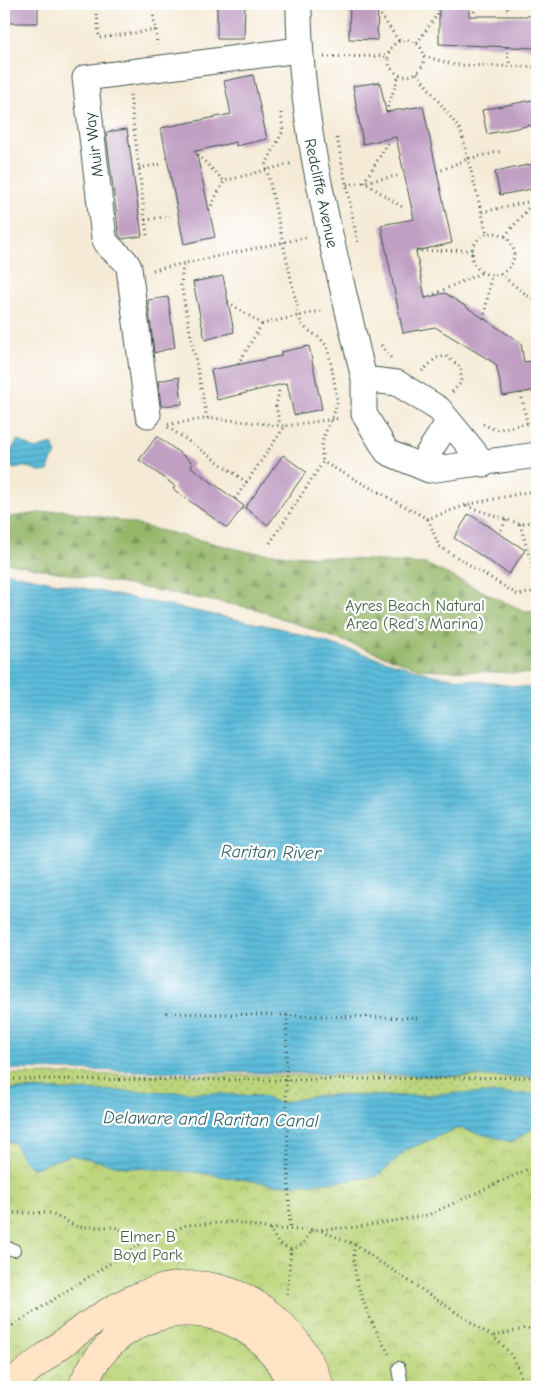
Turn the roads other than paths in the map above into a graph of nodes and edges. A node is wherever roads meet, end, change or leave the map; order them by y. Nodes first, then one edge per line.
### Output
1 (299, 4) edge
2 (299, 50) junction
3 (364, 379) junction
4 (449, 401) junction
5 (148, 416) dead end
6 (537, 455) edge
7 (484, 464) junction
8 (420, 466) junction
9 (398, 1368) road end
10 (6, 1387) edge
11 (82, 1387) edge
12 (292, 1387) edge
13 (320, 1387) edge
14 (402, 1387) edge

1 - 2 street, Redcliffe Avenue
2 - 3 street, Redcliffe Avenue
2 - 5 street, Muir Way
3 - 4 street
3 - 8 street, Redcliffe Avenue
4 - 7 street
4 - 8 street
6 - 7 street
7 - 8 street
9 - 14 lane
10 - 13 main road
11 - 12 main road

